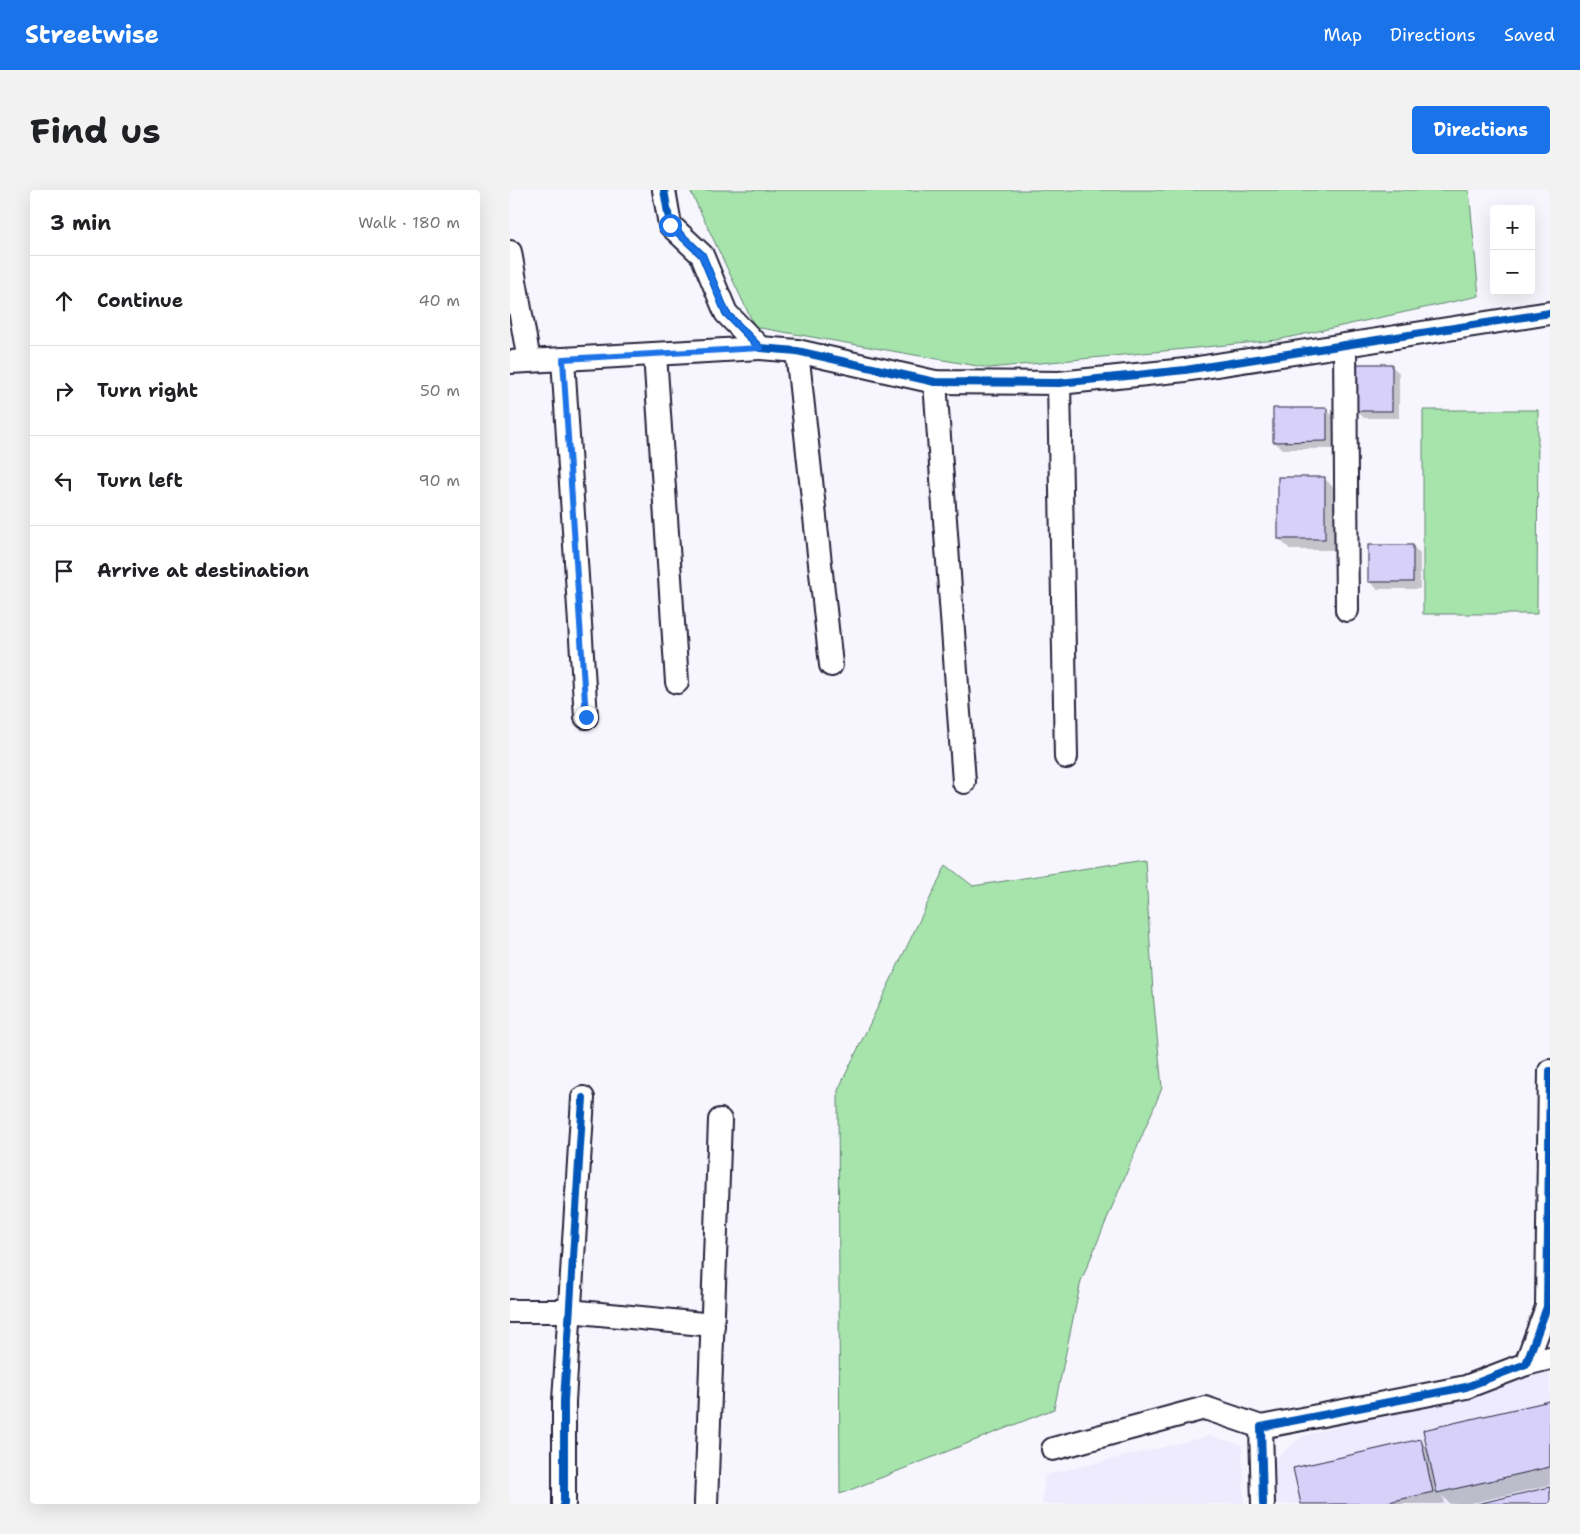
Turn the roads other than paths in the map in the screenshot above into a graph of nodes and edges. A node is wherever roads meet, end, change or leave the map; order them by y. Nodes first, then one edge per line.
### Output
1 (664, 190) edge
2 (511, 265) edge
3 (1550, 313) edge
4 (1345, 345) junction
5 (760, 348) junction
6 (797, 351) junction
7 (655, 354) junction
8 (563, 359) junction
9 (519, 362) edge
10 (935, 382) junction
11 (1059, 383) junction
12 (1347, 610) dead end
13 (831, 664) dead end
14 (677, 682) dead end
15 (586, 717) dead end
16 (1066, 756) dead end
17 (964, 782) dead end
18 (1550, 1071) edge
19 (583, 1098) dead end
20 (720, 1120) dead end
21 (510, 1311) edge
22 (570, 1312) junction
23 (713, 1325) junction
24 (1550, 1358) edge
25 (1526, 1364) junction
26 (1261, 1427) junction
27 (1053, 1449) dead end
28 (564, 1504) edge
29 (706, 1504) edge
30 (1263, 1504) edge

1 - 5 street
2 - 9 street
3 - 4 street
4 - 11 street
4 - 12 street
5 - 6 street
5 - 7 street
6 - 10 street
6 - 13 street
7 - 8 street
7 - 14 street
8 - 9 street
8 - 15 street
10 - 11 street
10 - 17 street
11 - 16 street
18 - 25 street
19 - 22 street
20 - 23 street
21 - 22 street
22 - 23 street
22 - 28 street
23 - 29 street
24 - 25 street
25 - 26 street
26 - 27 street
26 - 30 street

